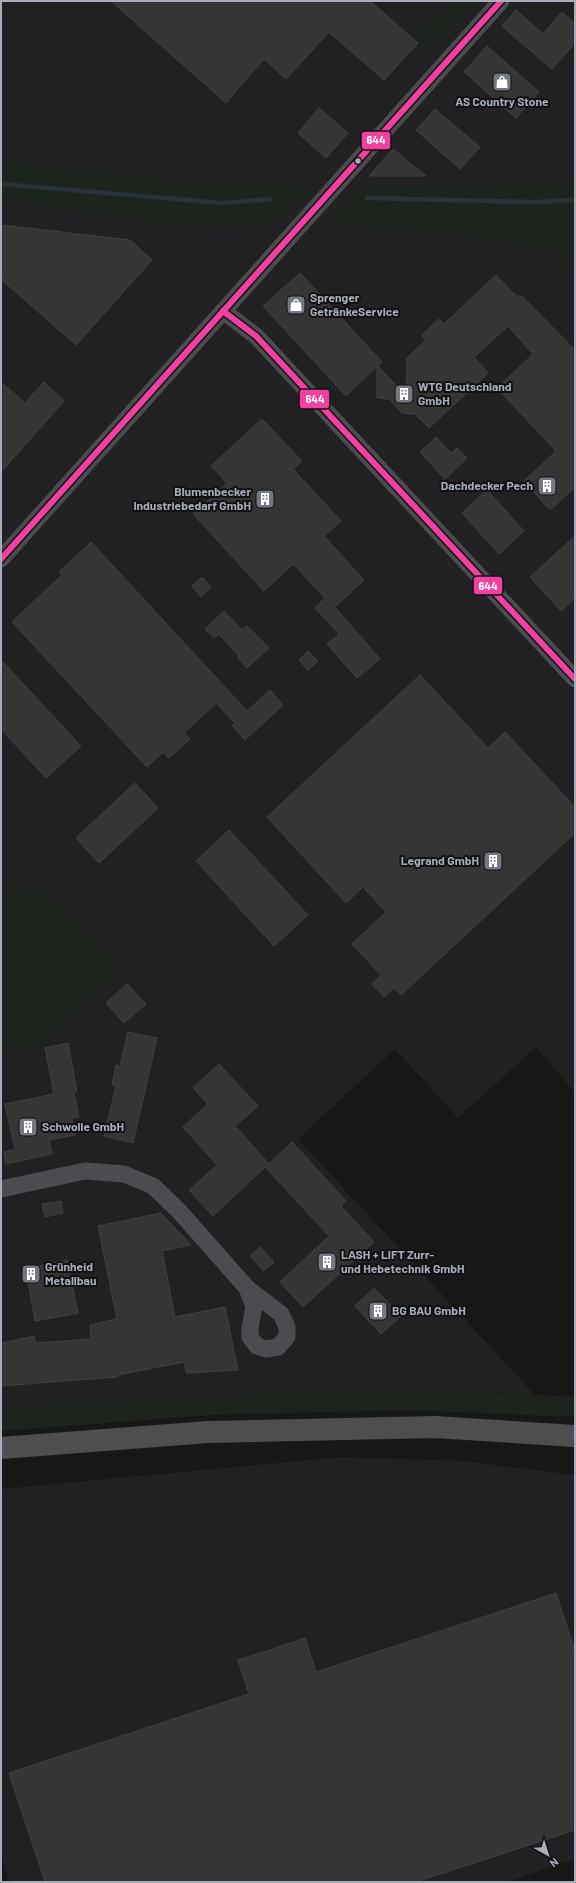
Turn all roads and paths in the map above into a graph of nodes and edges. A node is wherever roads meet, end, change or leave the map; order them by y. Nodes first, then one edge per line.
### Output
1 (501, 1) edge
2 (223, 310) junction
3 (1, 559) edge
4 (575, 679) edge
5 (1, 1189) edge
6 (247, 1288) dead end
7 (575, 1436) edge
8 (1, 1448) edge

1 - 2 street
2 - 3 street
2 - 4 street
5 - 6 street
7 - 8 highway

